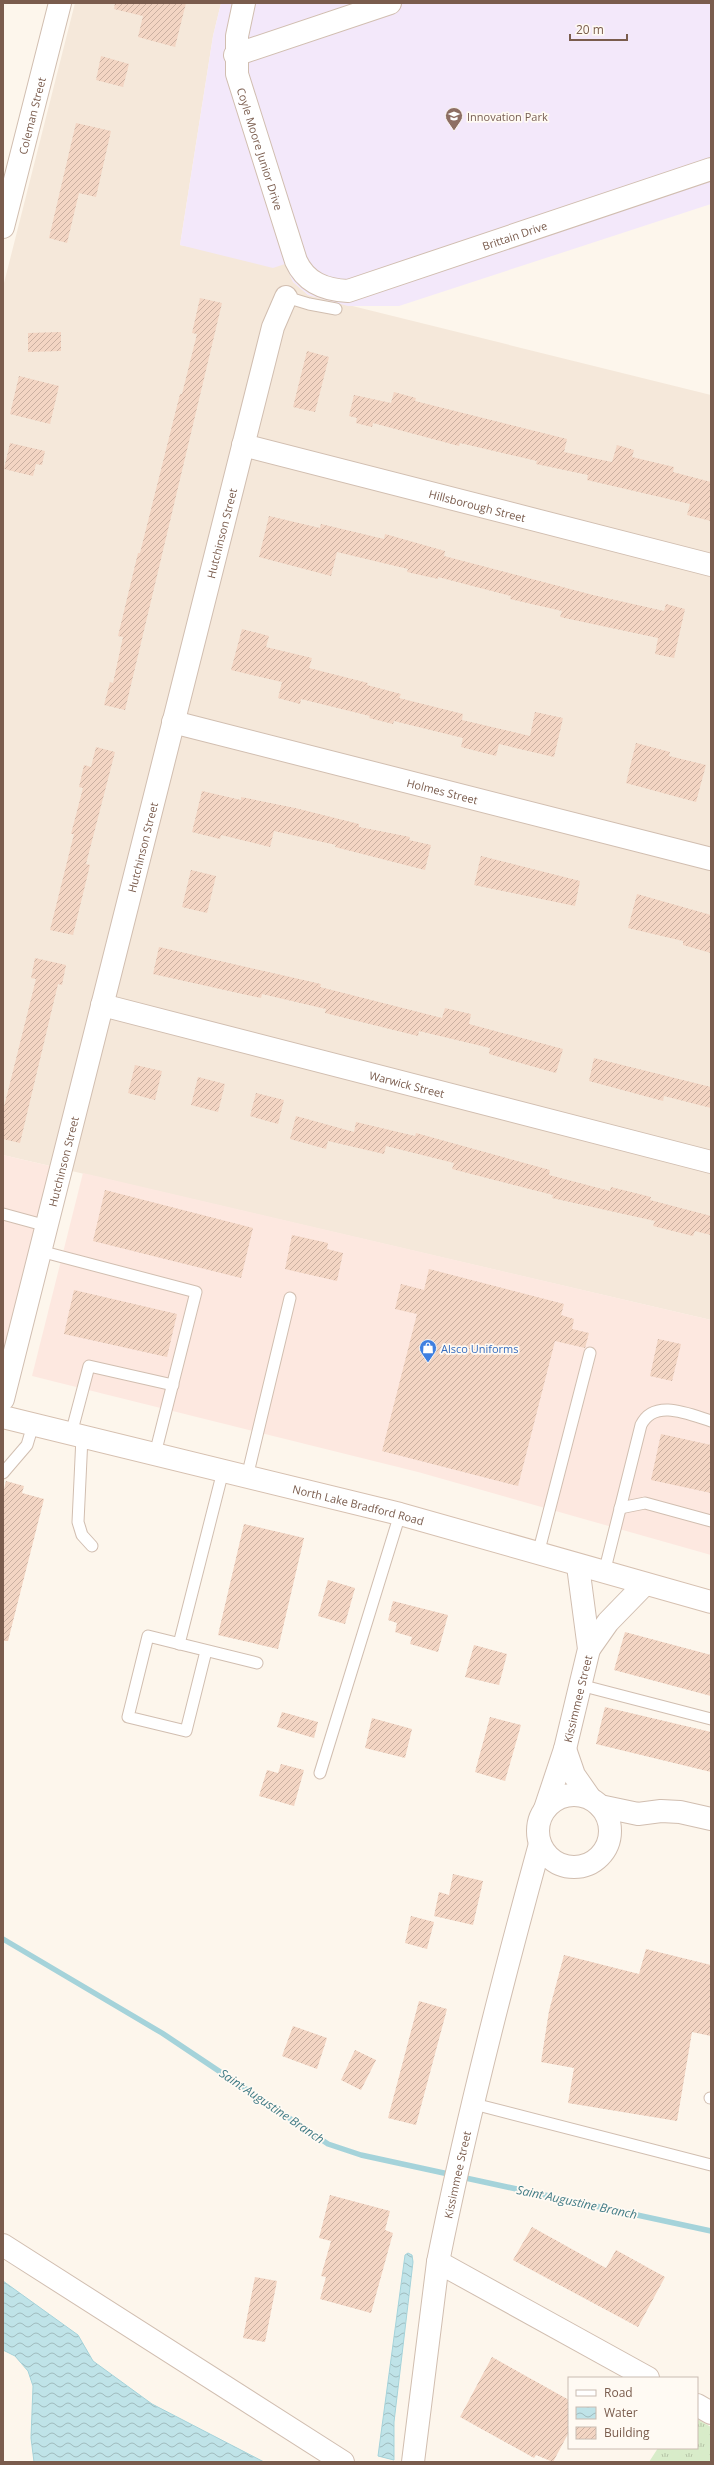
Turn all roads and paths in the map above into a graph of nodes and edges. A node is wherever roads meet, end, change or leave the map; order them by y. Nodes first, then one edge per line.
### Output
1 (60, 3) edge
2 (244, 3) edge
3 (390, 3) edge
4 (235, 55) junction
5 (711, 169) edge
6 (3, 227) edge
7 (317, 284) joint
8 (286, 297) joint
9 (336, 309) dead end
10 (243, 445) junction
11 (711, 565) edge
12 (173, 722) junction
13 (711, 859) edge
14 (102, 1005) junction
15 (711, 1162) edge
16 (3, 1214) edge
17 (47, 1226) junction
18 (40, 1250) junction
19 (290, 1298) dead end
20 (590, 1353) dead end
21 (173, 1385) junction
22 (3, 1399) edge
23 (3, 1417) edge
24 (711, 1421) edge
25 (33, 1425) junction
26 (77, 1435) junction
27 (155, 1454) junction
28 (224, 1471) junction
29 (4, 1473) edge
30 (247, 1477) junction
31 (620, 1508) junction
32 (400, 1514) junction
33 (711, 1521) edge
34 (92, 1546) dead end
35 (538, 1554) junction
36 (578, 1566) junction
37 (604, 1573) junction
38 (645, 1584) junction
39 (711, 1602) edge
40 (179, 1644) junction
41 (589, 1649) junction
42 (206, 1651) junction
43 (256, 1663) dead end
44 (580, 1686) junction
45 (711, 1719) edge
46 (565, 1749) junction
47 (320, 1773) dead end
48 (595, 1802) junction
49 (545, 1809) junction
50 (638, 1814) junction
51 (711, 1819) edge
52 (608, 1841) junction
53 (540, 1844) junction
54 (570, 1867) junction
55 (528, 1892) junction
56 (474, 2104) junction
57 (711, 2165) edge
58 (3, 2245) edge
59 (438, 2262) junction
60 (646, 2377) edge
61 (698, 2406) edge
62 (711, 2413) edge
63 (343, 2462) edge
64 (413, 2462) edge

1 - 6 street, Coleman Street
2 - 4 street, Coyle Moore Junior Drive
3 - 4 street
4 - 7 street, Coyle Moore Junior Drive
5 - 7 street, Brittain Drive
8 - 9 lane
8 - 10 street, Hutchinson Street
10 - 11 street, Hillsborough Street
10 - 12 street, Hutchinson Street
12 - 13 street, Holmes Street
12 - 14 street, Hutchinson Street
14 - 15 street, Warwick Street
14 - 17 street, Hutchinson Street
16 - 17 lane
17 - 18 street, Hutchinson Street
18 - 21 lane
18 - 22 street, Hutchinson Street
19 - 30 lane
20 - 35 lane
21 - 26 lane
21 - 27 lane
23 - 25 street, North Lake Bradford Road
24 - 31 lane
25 - 26 street, North Lake Bradford Road
25 - 29 lane
26 - 27 street, North Lake Bradford Road
26 - 34 lane
27 - 28 street, North Lake Bradford Road
28 - 30 street, North Lake Bradford Road
28 - 40 lane
30 - 32 street, North Lake Bradford Road
31 - 33 lane
31 - 37 lane
32 - 35 street, North Lake Bradford Road
32 - 47 lane
35 - 36 street, North Lake Bradford Road
36 - 37 street, North Lake Bradford Road
36 - 41 street, Kissimmee Street
37 - 38 street, North Lake Bradford Road
38 - 39 street, North Lake Bradford Road
38 - 41 street, Kissimmee Street
40 - 42 lane
40 - 42 lane
41 - 44 street, Kissimmee Street
42 - 43 lane
44 - 45 lane
44 - 46 street, Kissimmee Street
46 - 48 street, Kissimmee Street
46 - 49 street, Kissimmee Street
48 - 49 street
48 - 50 street
48 - 52 street
49 - 53 street
50 - 51 street
50 - 52 street
52 - 54 street
53 - 54 street
53 - 55 street, Kissimmee Street
54 - 55 street
55 - 56 street, Kissimmee Street
56 - 57 lane
56 - 59 street, Kissimmee Street
58 - 63 street
59 - 60 street
59 - 64 street, Kissimmee Street
61 - 62 street

